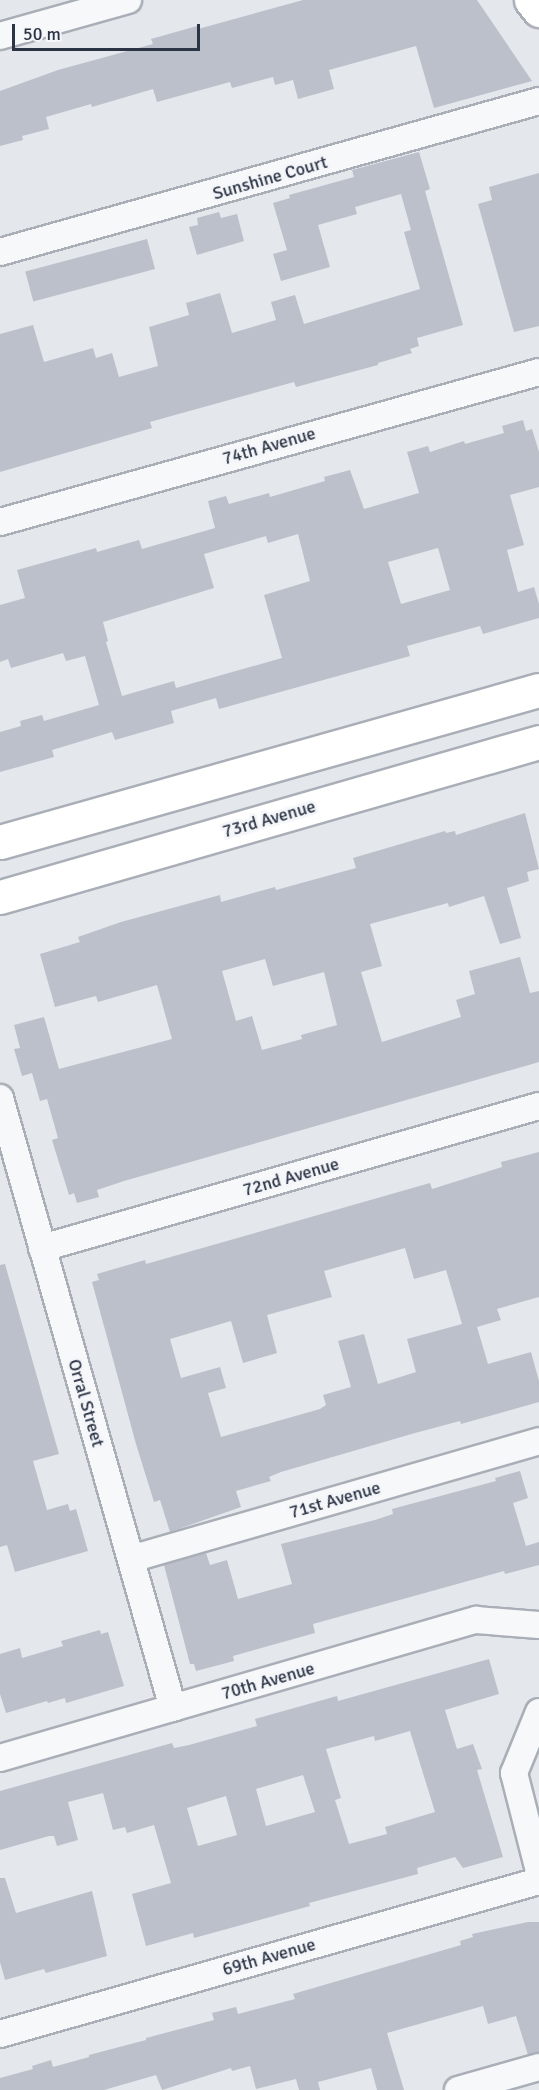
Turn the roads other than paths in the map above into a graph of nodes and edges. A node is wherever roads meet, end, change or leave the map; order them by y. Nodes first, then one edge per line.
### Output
1 (128, 0) edge
2 (531, 0) edge
3 (539, 10) edge
4 (0, 36) edge
5 (539, 101) edge
6 (0, 252) edge
7 (539, 372) edge
8 (0, 522) edge
9 (539, 690) edge
10 (539, 742) edge
11 (0, 842) edge
12 (0, 897) edge
13 (0, 1098) edge
14 (539, 1106) edge
15 (42, 1248) junction
16 (539, 1442) edge
17 (131, 1559) junction
18 (539, 1625) edge
19 (173, 1708) junction
20 (539, 1712) edge
21 (0, 1758) edge
22 (539, 1871) edge
23 (539, 1881) edge
24 (0, 2034) edge
25 (539, 2067) edge
26 (458, 2090) edge

1 - 4 street
2 - 3 main road
5 - 6 street, Sunshine Court
7 - 8 street, 74th Avenue
9 - 11 main road
10 - 12 main road, 73rd Avenue
13 - 15 street, Orral Street
14 - 15 street, 72nd Avenue
15 - 17 street, Orral Street
16 - 17 street, 71st Avenue
17 - 19 street, Orral Street
18 - 19 street, 70th Avenue
19 - 21 street, 70th Avenue
20 - 22 street
23 - 24 street, 69th Avenue
25 - 26 street

